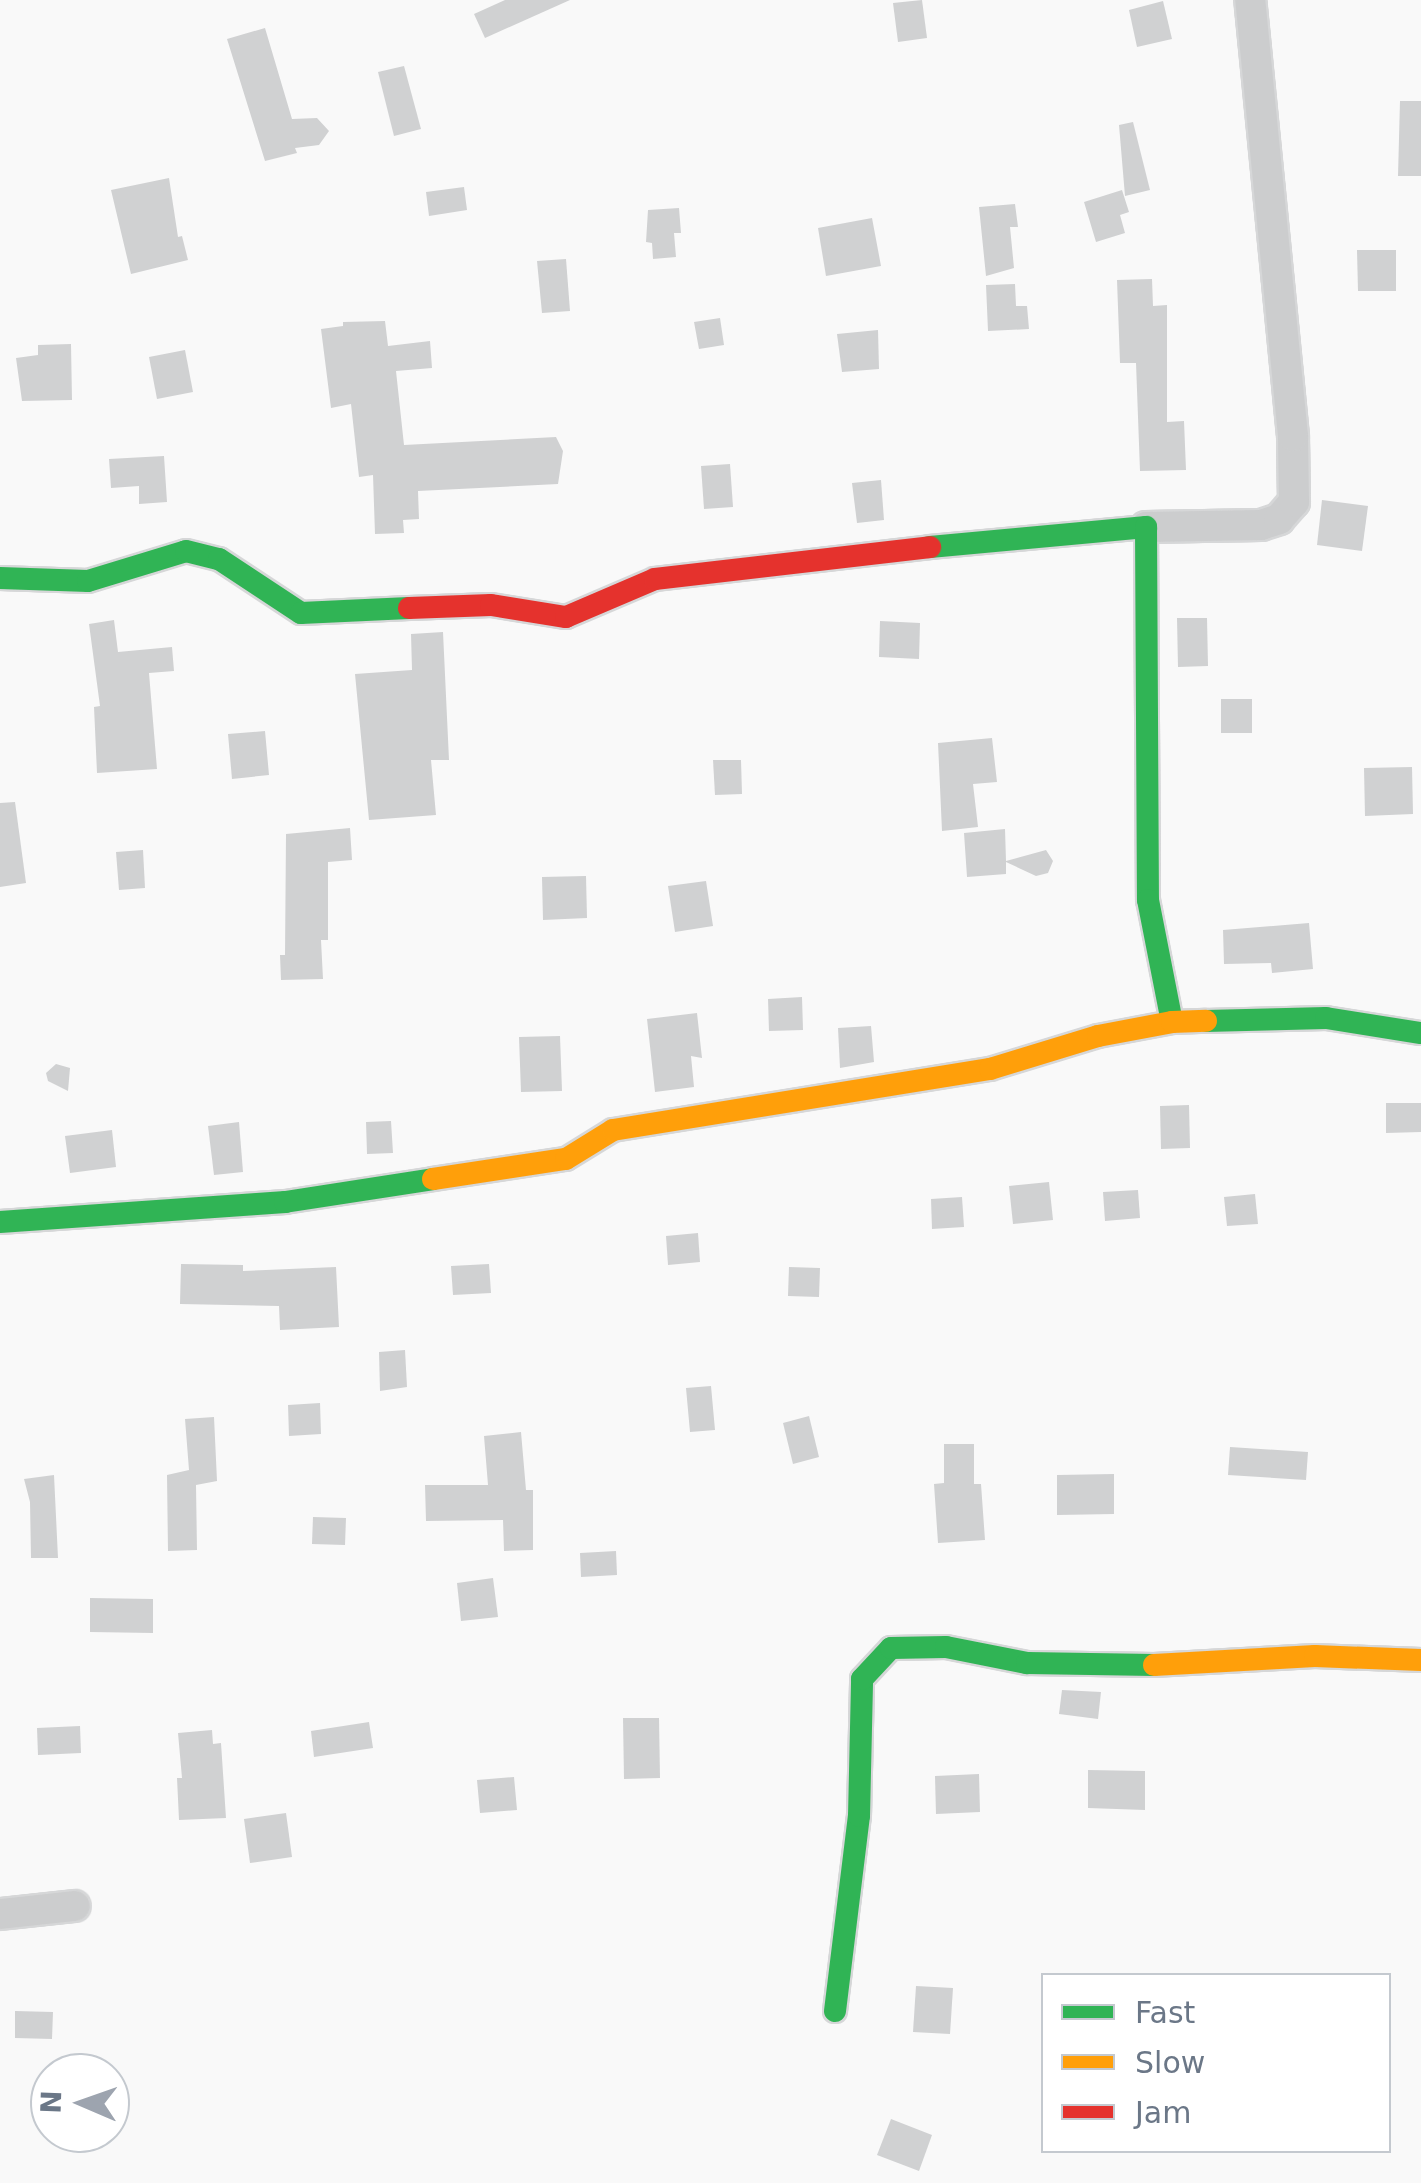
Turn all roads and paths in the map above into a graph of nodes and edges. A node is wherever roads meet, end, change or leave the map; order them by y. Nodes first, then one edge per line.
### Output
1 (1250, 0) edge
2 (1146, 527) junction
3 (0, 578) edge
4 (1172, 1022) junction
5 (1421, 1033) edge
6 (0, 1222) edge
7 (1421, 1660) edge
8 (75, 1906) dead end
9 (0, 1914) edge
10 (836, 2011) dead end

1 - 2 street
2 - 3 street
2 - 4 street
4 - 5 street
4 - 6 street
7 - 10 street
8 - 9 street

